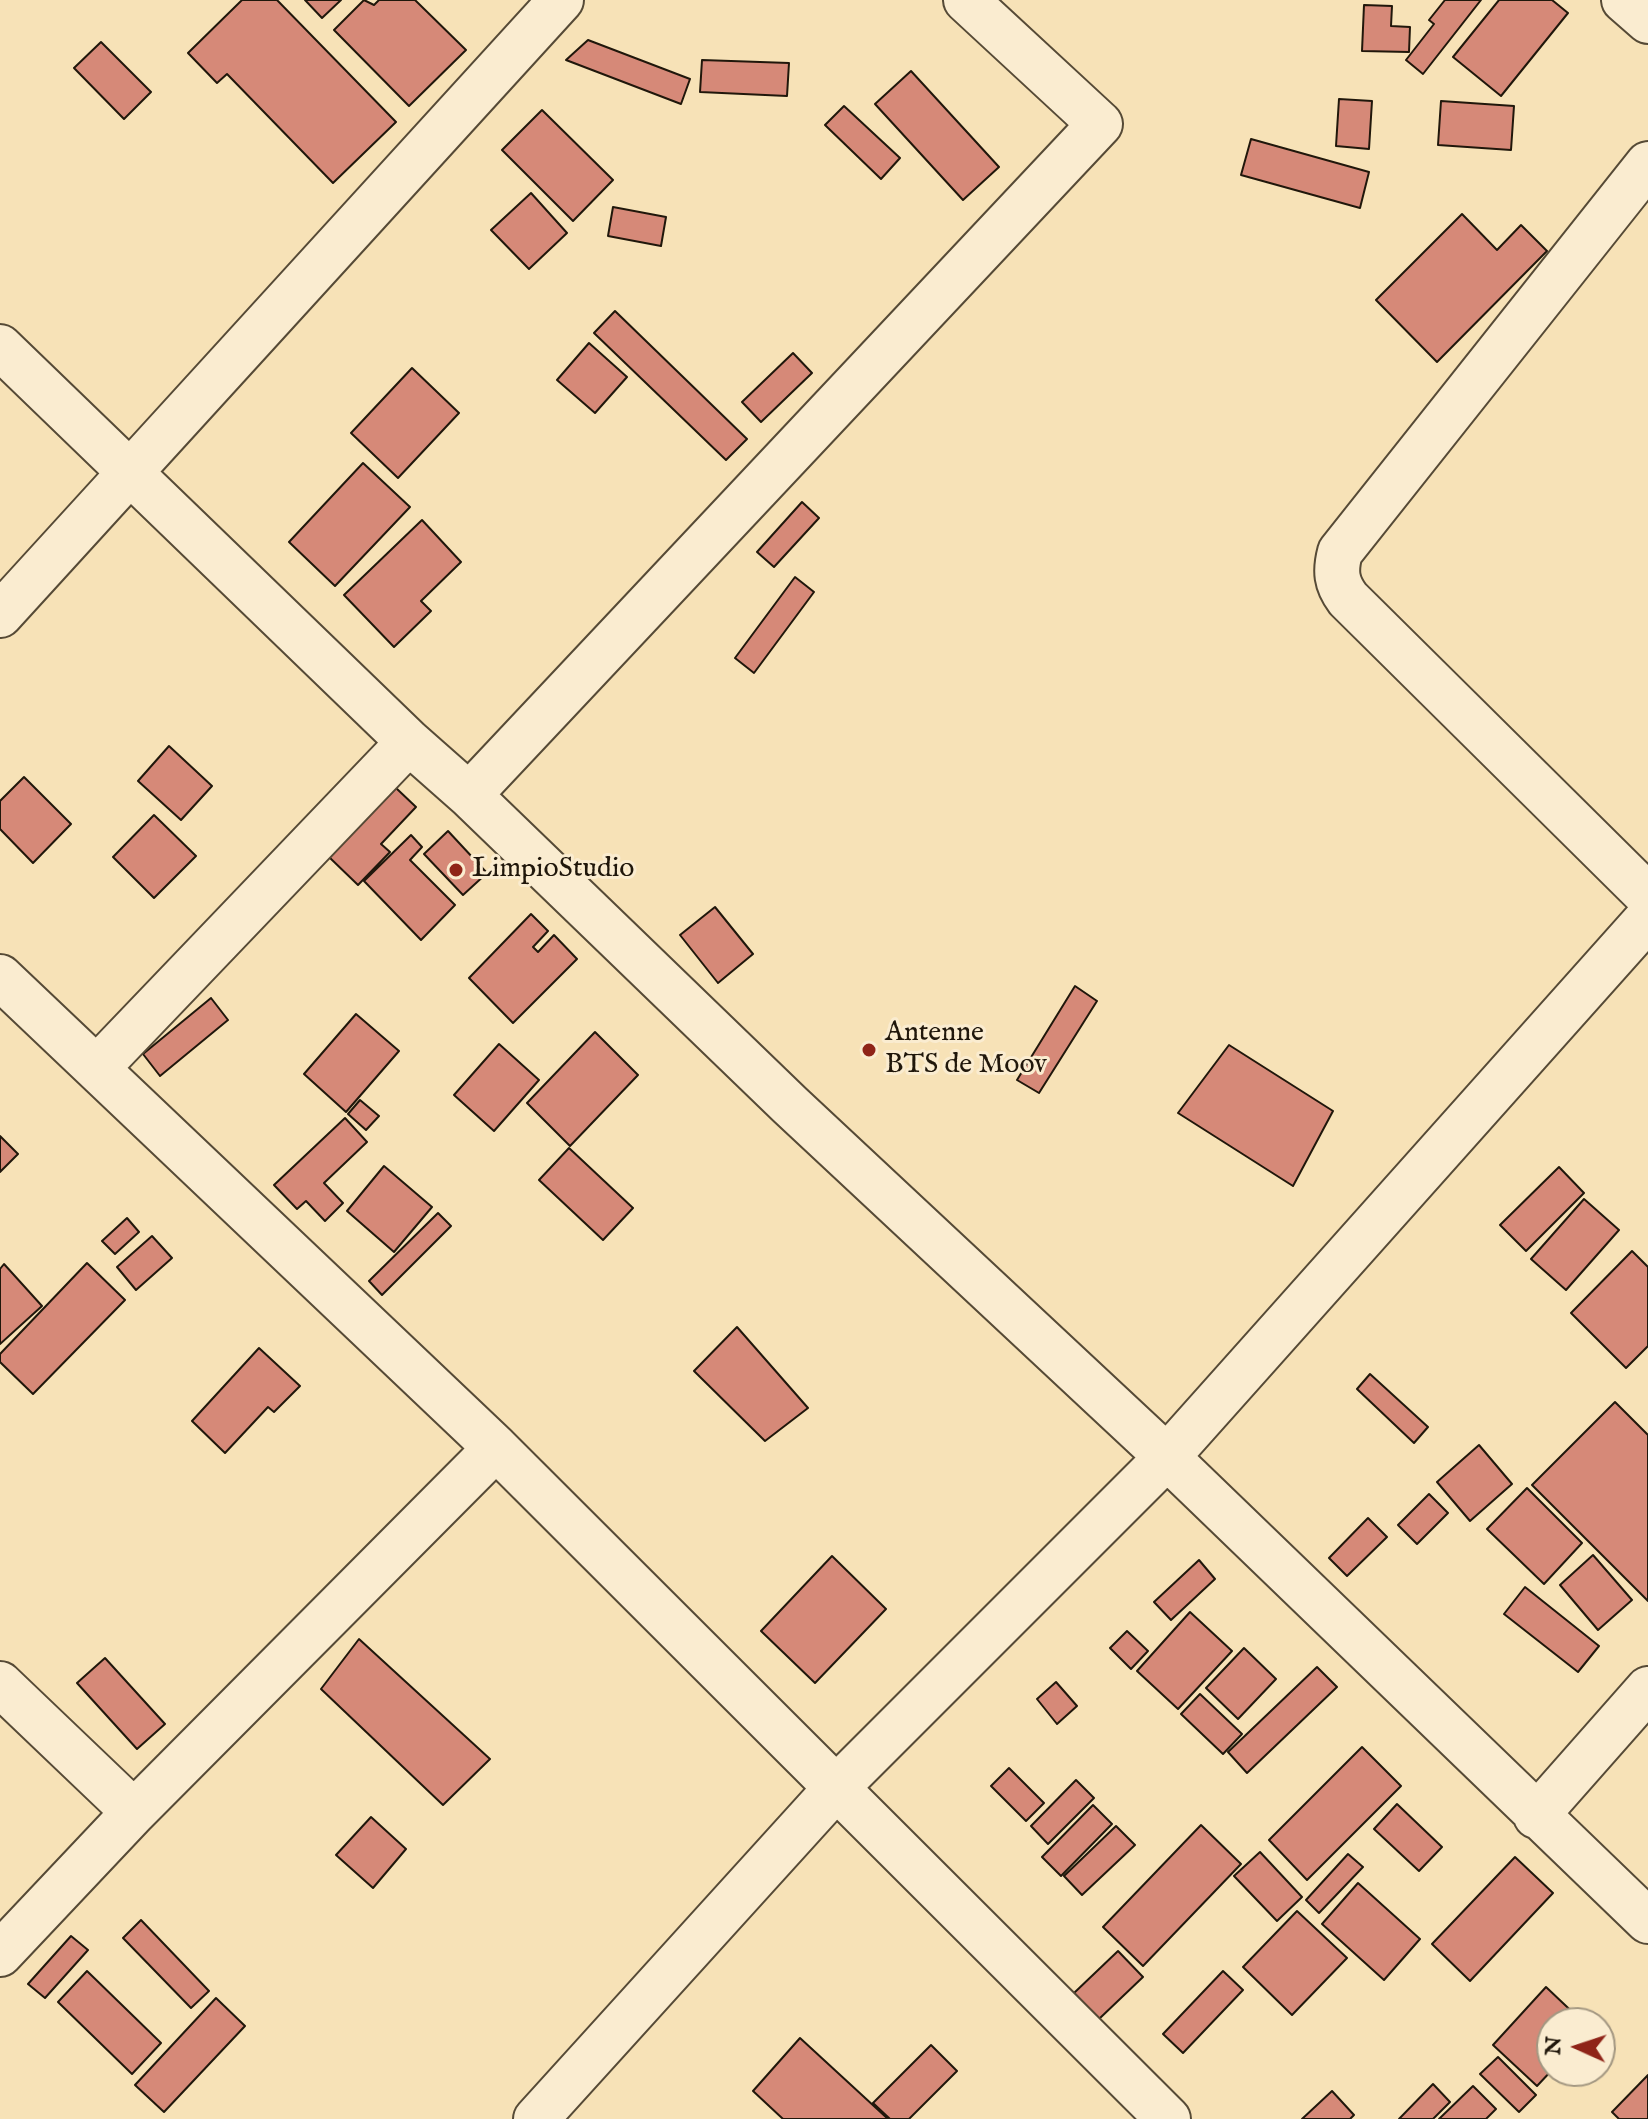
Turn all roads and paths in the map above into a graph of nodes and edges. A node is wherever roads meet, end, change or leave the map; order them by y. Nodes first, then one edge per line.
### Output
1 (561, 0) edge
2 (966, 0) edge
3 (1624, 0) edge
4 (1648, 21) edge
5 (1648, 164) edge
6 (0, 347) edge
7 (129, 472) junction
8 (0, 615) edge
9 (409, 742) junction
10 (469, 795) junction
11 (1648, 896) edge
12 (1648, 918) edge
13 (0, 977) edge
14 (97, 1068) junction
15 (496, 1448) junction
16 (1167, 1457) junction
17 (0, 1684) edge
18 (1648, 1689) edge
19 (838, 1786) junction
20 (134, 1812) junction
21 (1536, 1816) junction
22 (1648, 1921) edge
23 (0, 1954) edge
24 (536, 2119) edge
25 (1168, 2119) edge

1 - 7 street
2 - 10 street
3 - 4 street
5 - 11 street
6 - 7 street
7 - 8 street
7 - 9 street
9 - 10 street
9 - 14 street
10 - 16 street
12 - 16 street
13 - 14 street
14 - 15 street
15 - 19 street
15 - 20 street
16 - 19 street
16 - 21 street
17 - 20 street
18 - 21 street
19 - 24 street
19 - 25 street
20 - 23 street
21 - 22 street

